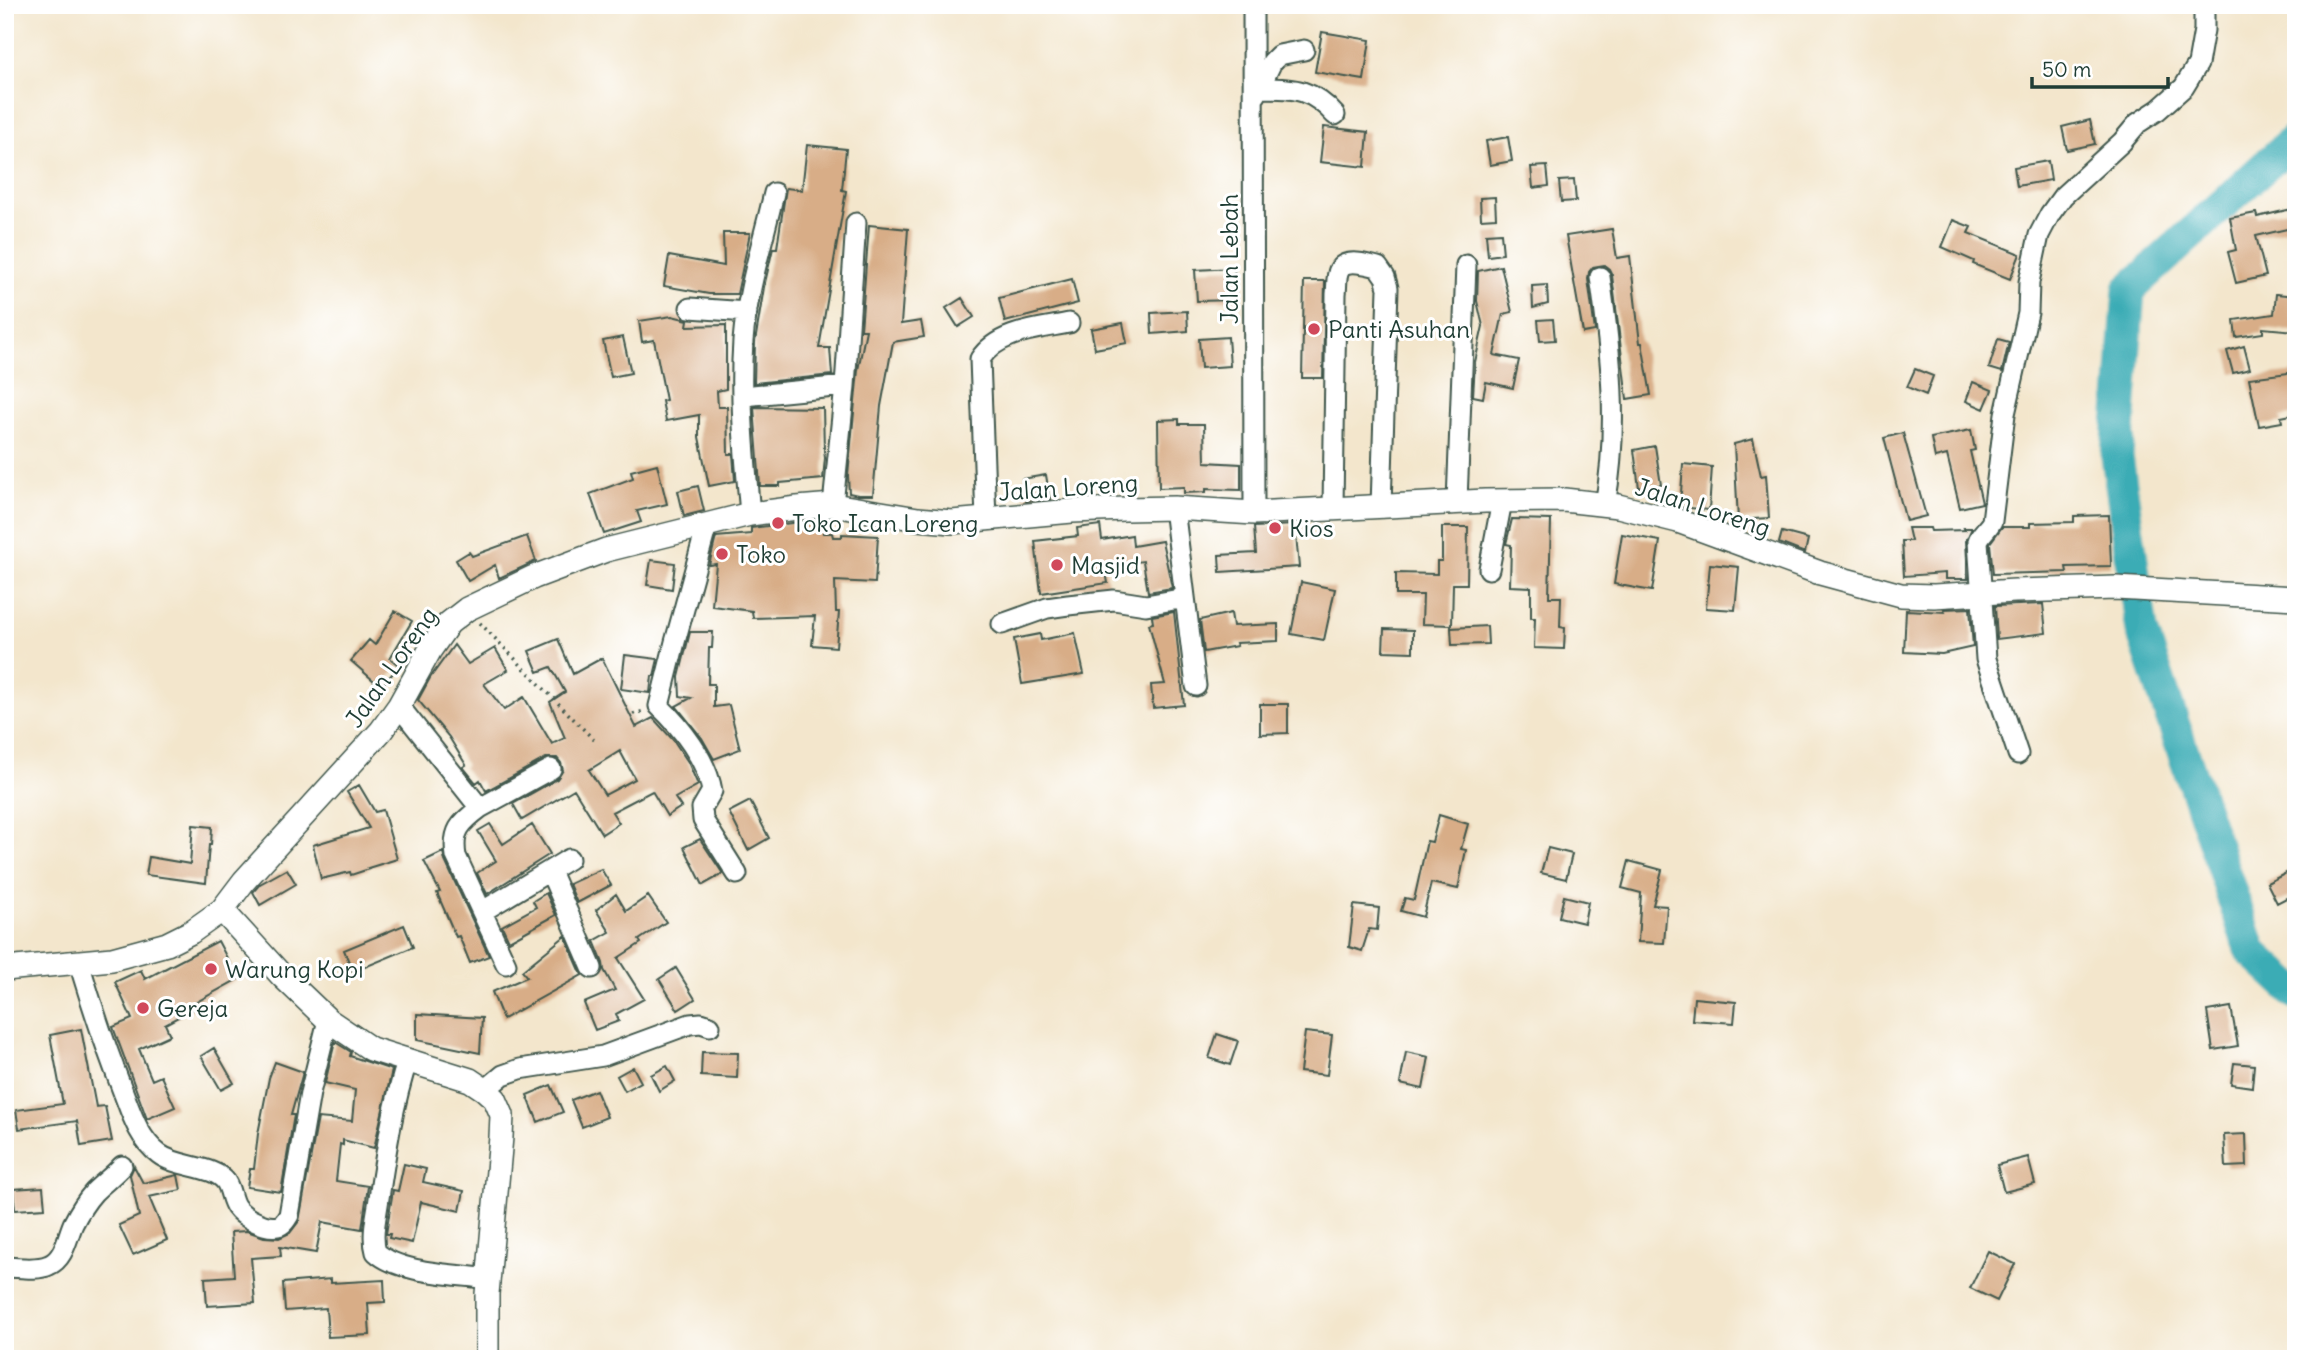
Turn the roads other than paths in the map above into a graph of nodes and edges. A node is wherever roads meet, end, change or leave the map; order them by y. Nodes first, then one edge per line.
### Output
1 (1253, 5) edge
2 (2204, 5) edge
3 (1304, 50) dead end
4 (1258, 93) junction
5 (1335, 115) dead end
6 (774, 192) dead end
7 (856, 223) dead end
8 (1466, 265) dead end
9 (1600, 276) dead end
10 (690, 308) dead end
11 (747, 312) junction
12 (1069, 323) dead end
13 (845, 386) junction
14 (743, 396) junction
15 (1502, 501) junction
16 (1457, 502) junction
17 (833, 505) junction
18 (1605, 505) junction
19 (1381, 506) junction
20 (1174, 508) junction
21 (1333, 508) junction
22 (1254, 513) junction
23 (750, 514) junction
24 (986, 519) junction
25 (707, 525) junction
26 (1489, 569) dead end
27 (1983, 593) junction
28 (1185, 598) junction
29 (2296, 598) edge
30 (1002, 624) dead end
31 (1196, 686) dead end
32 (399, 706) junction
33 (2018, 754) dead end
34 (551, 769) dead end
35 (480, 808) junction
36 (569, 859) dead end
37 (550, 871) junction
38 (737, 874) dead end
39 (222, 910) junction
40 (483, 911) junction
41 (79, 963) junction
42 (506, 964) dead end
43 (592, 968) dead end
44 (5, 969) edge
45 (328, 1020) junction
46 (710, 1026) dead end
47 (408, 1059) junction
48 (485, 1090) junction
49 (122, 1166) dead end
50 (5, 1267) edge
51 (489, 1279) junction
52 (487, 1359) edge

1 - 4 street, Jalan Lebah
2 - 27 street
3 - 4 street
4 - 5 street
4 - 22 street, Jalan Lebah
6 - 11 street
7 - 13 street
8 - 16 street
9 - 18 street
10 - 11 street
11 - 14 street
12 - 24 street
13 - 14 street
13 - 17 street
14 - 23 street
15 - 16 street, Jalan Loreng
15 - 18 street, Jalan Loreng
15 - 26 street
16 - 19 street, Jalan Loreng
17 - 23 street, Jalan Loreng
17 - 24 street, Jalan Loreng
18 - 27 street, Jalan Loreng
19 - 21 street, Jalan Loreng
19 - 21 street
20 - 22 street, Jalan Loreng
20 - 24 street, Jalan Loreng
20 - 28 street
21 - 22 street, Jalan Loreng
23 - 25 street, Jalan Loreng
25 - 32 street, Jalan Loreng
25 - 38 street
27 - 29 street, Jalan Loreng
27 - 33 street
28 - 30 street
28 - 31 street
32 - 35 street
32 - 39 street, Jalan Loreng
34 - 35 street
35 - 40 street
36 - 37 street
37 - 40 street
37 - 43 street
39 - 41 street, Jalan Loreng
39 - 45 street
40 - 42 street
41 - 44 street, Jalan Loreng
41 - 45 street
45 - 47 street
46 - 48 street
47 - 48 street
47 - 51 street
48 - 51 street
49 - 50 street
51 - 52 street

